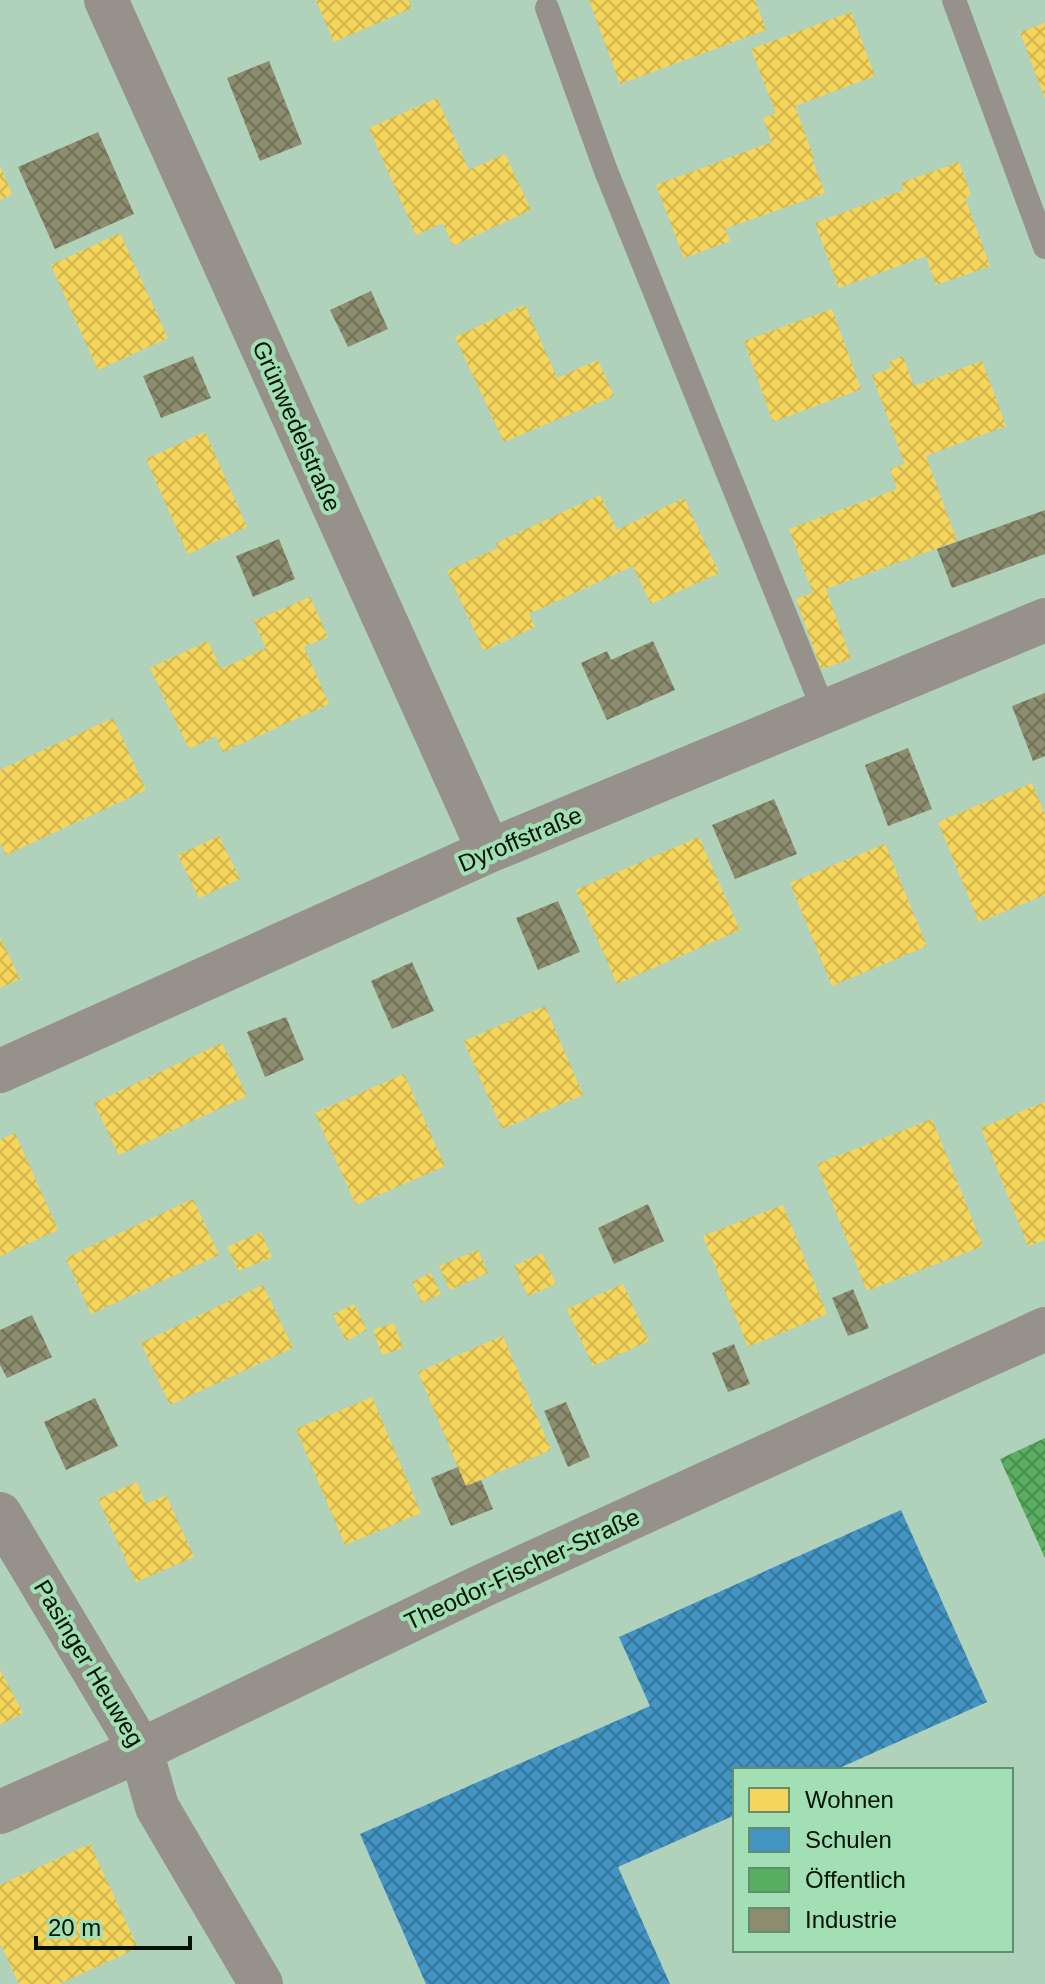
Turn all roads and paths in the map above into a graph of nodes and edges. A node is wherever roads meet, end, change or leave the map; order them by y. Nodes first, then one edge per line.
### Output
1 (106, 0) edge
2 (954, 0) edge
3 (547, 8) dead end
4 (1045, 247) edge
5 (1045, 620) edge
6 (824, 711) junction
7 (489, 851) junction
8 (0, 1071) edge
9 (1045, 1329) edge
10 (0, 1514) edge
11 (141, 1750) junction
12 (0, 1812) edge
13 (261, 1984) edge

1 - 7 street, Grünwedelstraße
2 - 4 lane
3 - 6 lane
5 - 6 street, Dyroffstraße
6 - 7 street, Dyroffstraße
7 - 8 street, Dyroffstraße
9 - 11 street, Theodor-Fischer-Straße
10 - 11 street, Pasinger Heuweg
11 - 12 street, Theodor-Fischer-Straße
11 - 13 street, Pasinger Heuweg

